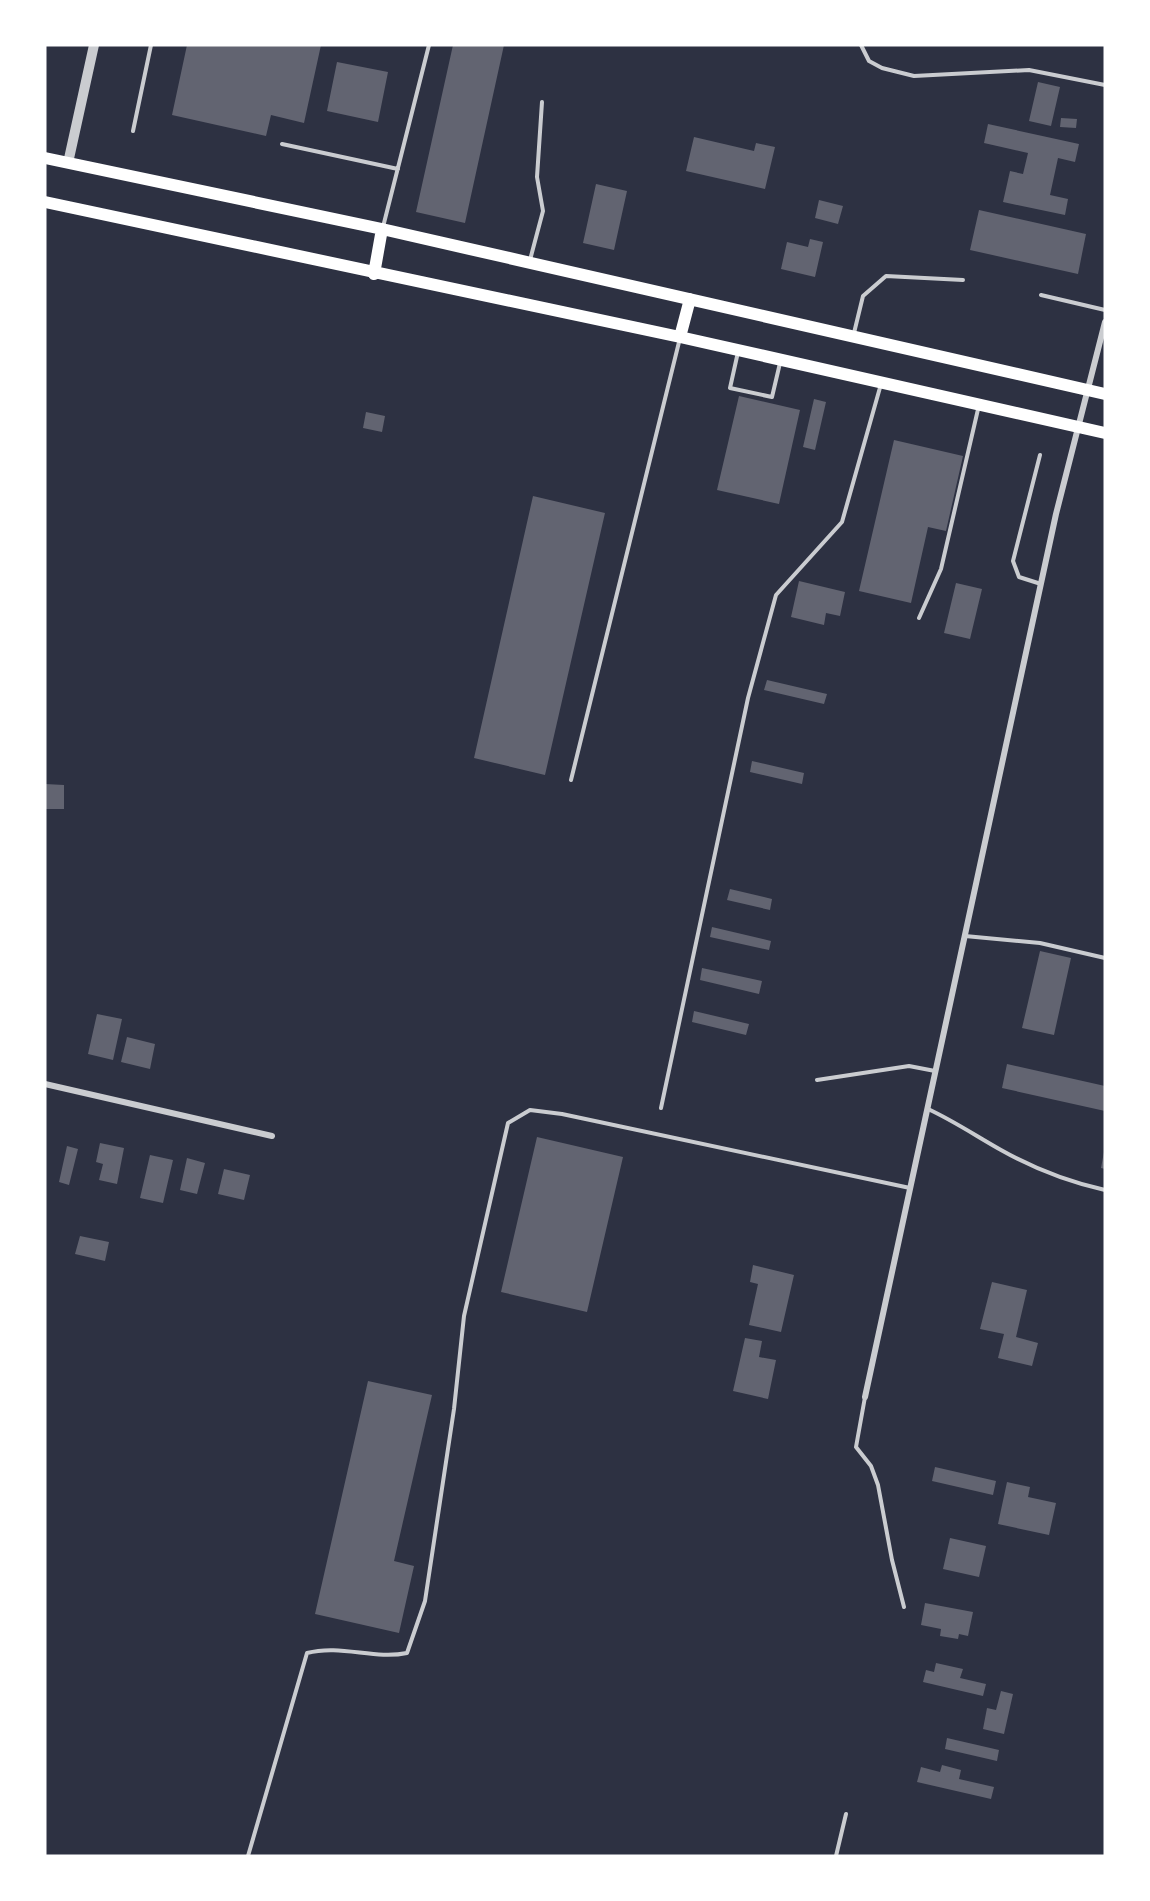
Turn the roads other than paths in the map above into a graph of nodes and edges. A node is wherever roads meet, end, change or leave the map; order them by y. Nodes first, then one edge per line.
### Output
1 (94, 45) edge
2 (151, 45) edge
3 (429, 45) edge
4 (861, 45) edge
5 (1105, 86) edge
6 (542, 102) dead end
7 (133, 130) dead end
8 (282, 144) dead end
9 (45, 158) edge
10 (68, 162) junction
11 (398, 169) junction
12 (45, 202) edge
13 (382, 229) junction
14 (530, 263) junction
15 (374, 274) junction
16 (963, 280) dead end
17 (1041, 295) dead end
18 (690, 299) junction
19 (1105, 310) edge
20 (1105, 322) edge
21 (680, 337) junction
22 (853, 337) junction
23 (738, 351) junction
24 (781, 361) junction
25 (881, 383) junction
26 (1089, 391) junction
27 (1105, 394) edge
28 (979, 405) junction
29 (1079, 427) junction
30 (1105, 433) edge
31 (1040, 455) dead end
32 (1041, 584) junction
33 (919, 618) dead end
34 (571, 780) dead end
35 (965, 936) junction
36 (1105, 958) edge
37 (936, 1071) junction
38 (817, 1080) dead end
39 (45, 1084) edge
40 (661, 1108) dead end
41 (928, 1109) junction
42 (272, 1136) dead end
43 (910, 1188) junction
44 (1105, 1190) edge
45 (865, 1397) joint
46 (904, 1606) dead end
47 (846, 1814) dead end
48 (248, 1856) edge
49 (836, 1856) edge

1 - 10 street
2 - 7 lane
3 - 11 lane
4 - 5 lane
6 - 14 lane
8 - 11 lane
9 - 10 main road
10 - 13 main road
11 - 13 lane
12 - 15 main road
13 - 14 main road
13 - 15 main road
14 - 18 main road
15 - 21 main road
16 - 22 lane
17 - 19 lane
18 - 21 main road
18 - 22 main road
20 - 26 street
21 - 23 main road
21 - 34 lane
22 - 26 main road
23 - 24 main road
23 - 24 lane
24 - 25 main road
25 - 28 main road
25 - 40 lane
26 - 27 main road
26 - 29 street
28 - 29 main road
28 - 33 lane
29 - 30 main road
29 - 32 street
31 - 32 lane
32 - 35 street
35 - 36 lane
35 - 37 street
37 - 38 lane
37 - 41 street
39 - 42 street
41 - 43 street
41 - 44 lane
43 - 45 street
43 - 48 lane
45 - 46 lane
47 - 49 lane

